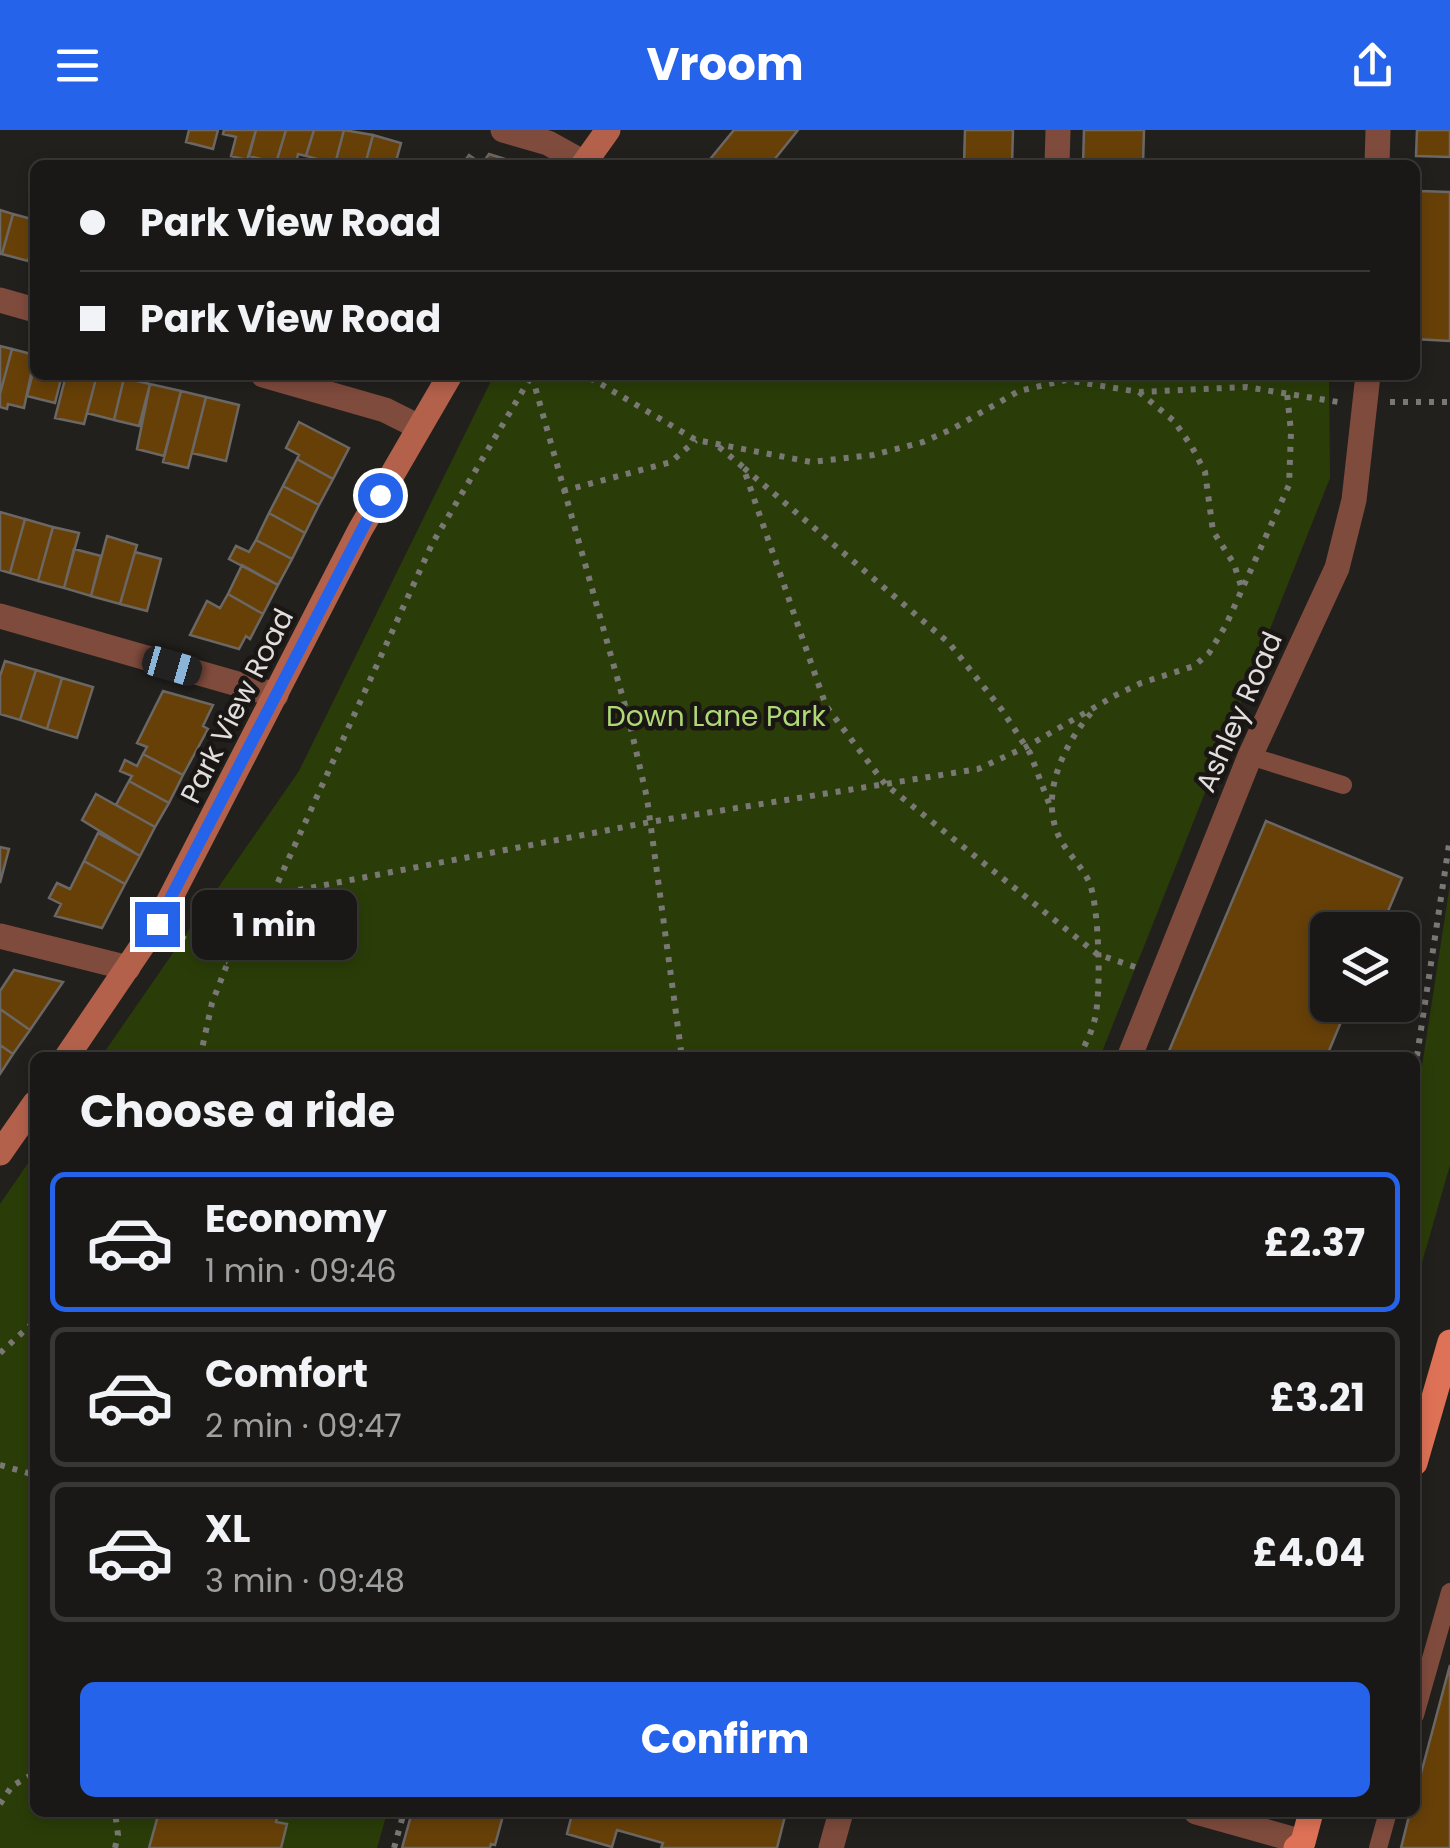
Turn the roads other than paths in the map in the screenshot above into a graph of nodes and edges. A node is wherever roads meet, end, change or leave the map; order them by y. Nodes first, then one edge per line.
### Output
1 (503, 130) edge
2 (608, 130) edge
3 (1058, 130) edge
4 (1378, 130) edge
5 (576, 160) edge
6 (586, 160) edge
7 (1057, 160) edge
8 (1377, 160) edge
9 (0, 300) edge
10 (30, 309) edge
11 (280, 380) edge
12 (447, 380) edge
13 (1368, 380) edge
14 (419, 426) junction
15 (0, 616) edge
16 (276, 695) junction
17 (1250, 756) junction
18 (1343, 785) dead end
19 (0, 936) edge
20 (128, 968) junction
21 (70, 1052) edge
22 (1130, 1052) edge
23 (30, 1109) edge
24 (0, 1153) edge
25 (1450, 1342) edge
26 (1420, 1446) edge
27 (1450, 1592) edge
28 (1420, 1697) edge
29 (840, 1817) edge
30 (1211, 1817) edge
31 (1310, 1817) edge
32 (1387, 1817) edge
33 (1301, 1846) edge
34 (831, 1848) edge
35 (1378, 1848) edge

1 - 5 street
2 - 6 street
3 - 7 street
4 - 8 street
9 - 10 street
11 - 14 street
12 - 14 street, Park View Road
13 - 17 street, Ashley Road
14 - 16 street, Park View Road
15 - 16 street
16 - 20 street, Park View Road
17 - 18 lane
17 - 22 street, Ashley Road
19 - 20 street
20 - 21 street, Park View Road
23 - 24 street
25 - 26 main road
27 - 28 lane
29 - 34 street
30 - 33 street
31 - 33 main road
32 - 35 lane

